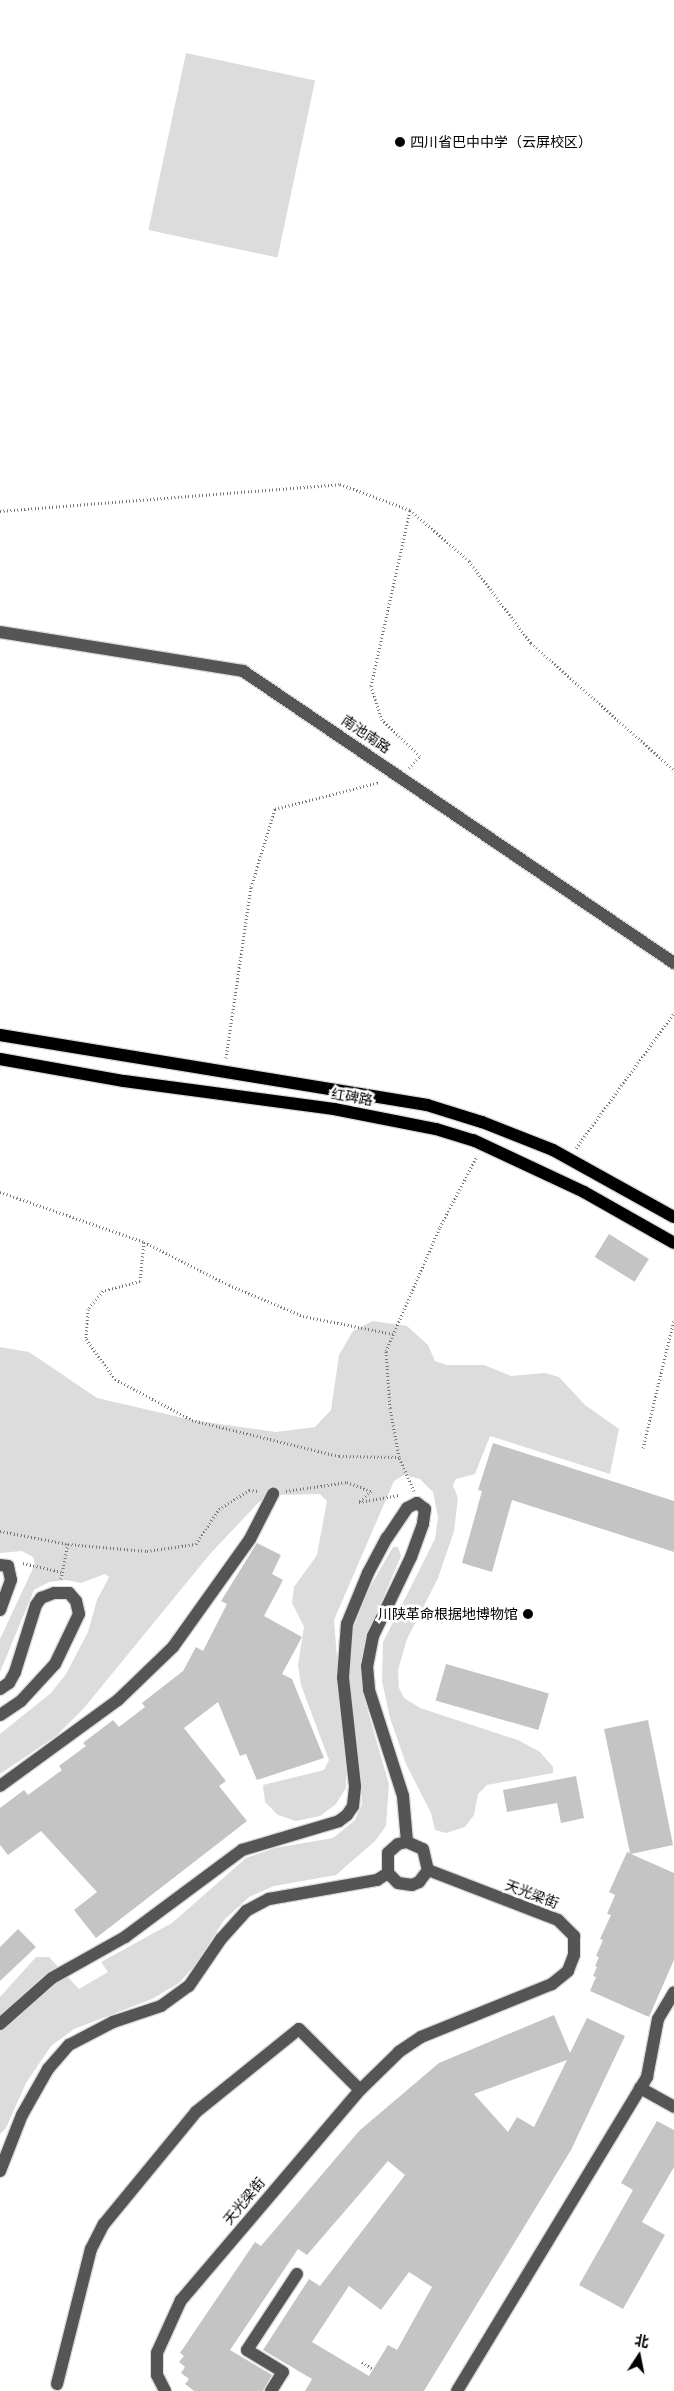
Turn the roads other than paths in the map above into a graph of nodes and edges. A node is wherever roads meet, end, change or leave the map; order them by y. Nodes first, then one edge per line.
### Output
1 (0, 632) edge
2 (674, 963) edge
3 (0, 1035) edge
4 (0, 1059) edge
5 (674, 1217) edge
6 (674, 1243) edge
7 (273, 1494) road end
8 (0, 1565) edge
9 (0, 1610) edge
10 (0, 1689) edge
11 (0, 1715) edge
12 (0, 1786) edge
13 (407, 1842) junction
14 (428, 1870) junction
15 (388, 1873) junction
16 (674, 1992) edge
17 (0, 2024) edge
18 (640, 2088) junction
19 (360, 2090) junction
20 (674, 2107) edge
21 (0, 2170) edge
22 (297, 2274) dead end
23 (58, 2384) dead end
24 (165, 2391) edge
25 (271, 2391) edge
26 (457, 2391) edge

1 - 2 street, 南池南路
3 - 5 main road
4 - 6 main road, 红碑路
7 - 12 street
8 - 9 street
10 - 11 street
13 - 14 street
13 - 15 street
13 - 17 street
14 - 15 street
14 - 19 street, 天光梁街
15 - 21 street
16 - 18 street
18 - 20 street
18 - 26 street
19 - 23 street
19 - 24 street, 天光梁街
22 - 25 street

